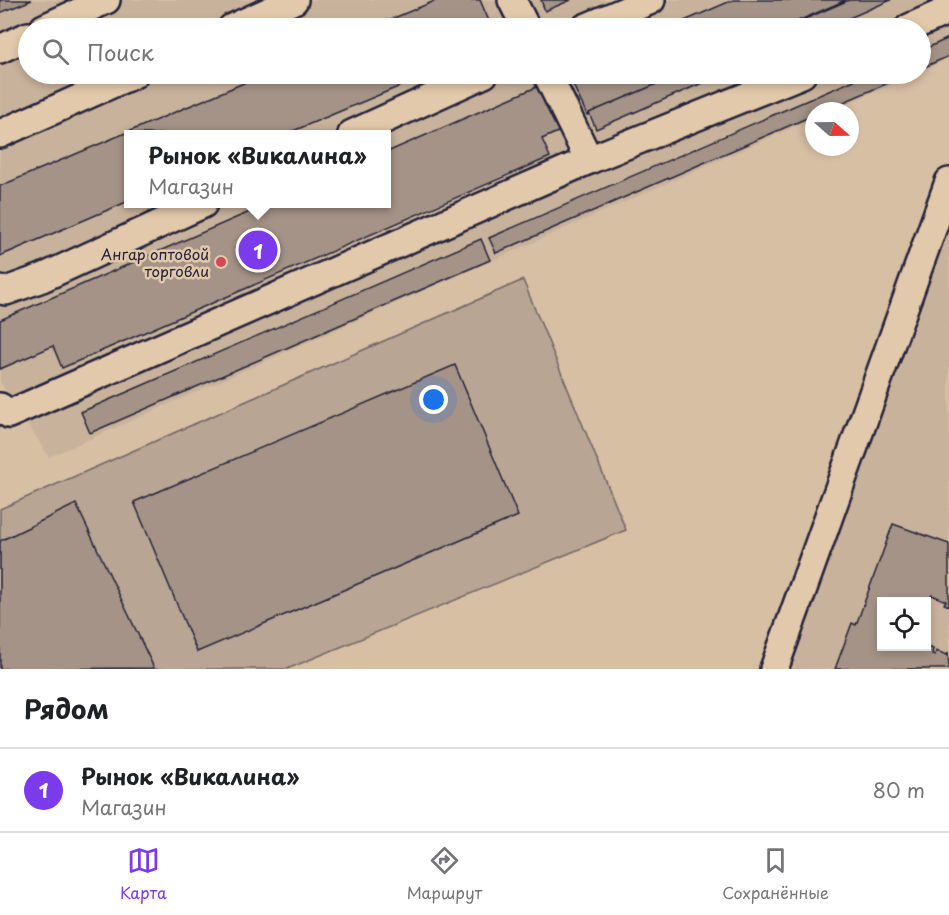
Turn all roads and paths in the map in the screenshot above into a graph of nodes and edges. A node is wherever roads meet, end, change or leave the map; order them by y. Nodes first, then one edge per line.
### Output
1 (106, 0) edge
2 (294, 0) edge
3 (512, 0) edge
4 (651, 0) edge
5 (949, 10) edge
6 (66, 18) edge
7 (254, 18) edge
8 (521, 18) edge
9 (609, 18) edge
10 (931, 18) edge
11 (18, 41) edge
12 (0, 49) edge
13 (112, 84) edge
14 (462, 84) edge
15 (552, 84) edge
16 (777, 84) edge
17 (363, 130) edge
18 (0, 134) edge
19 (589, 160) junction
20 (949, 182) edge
21 (194, 208) edge
22 (0, 290) edge
23 (0, 407) edge
24 (774, 669) edge

1 - 6 street
2 - 7 street
3 - 8 street
4 - 9 street
5 - 10 street
11 - 12 street
13 - 18 street
14 - 17 street
15 - 19 street
16 - 19 street
19 - 23 street
20 - 24 street
21 - 22 street

